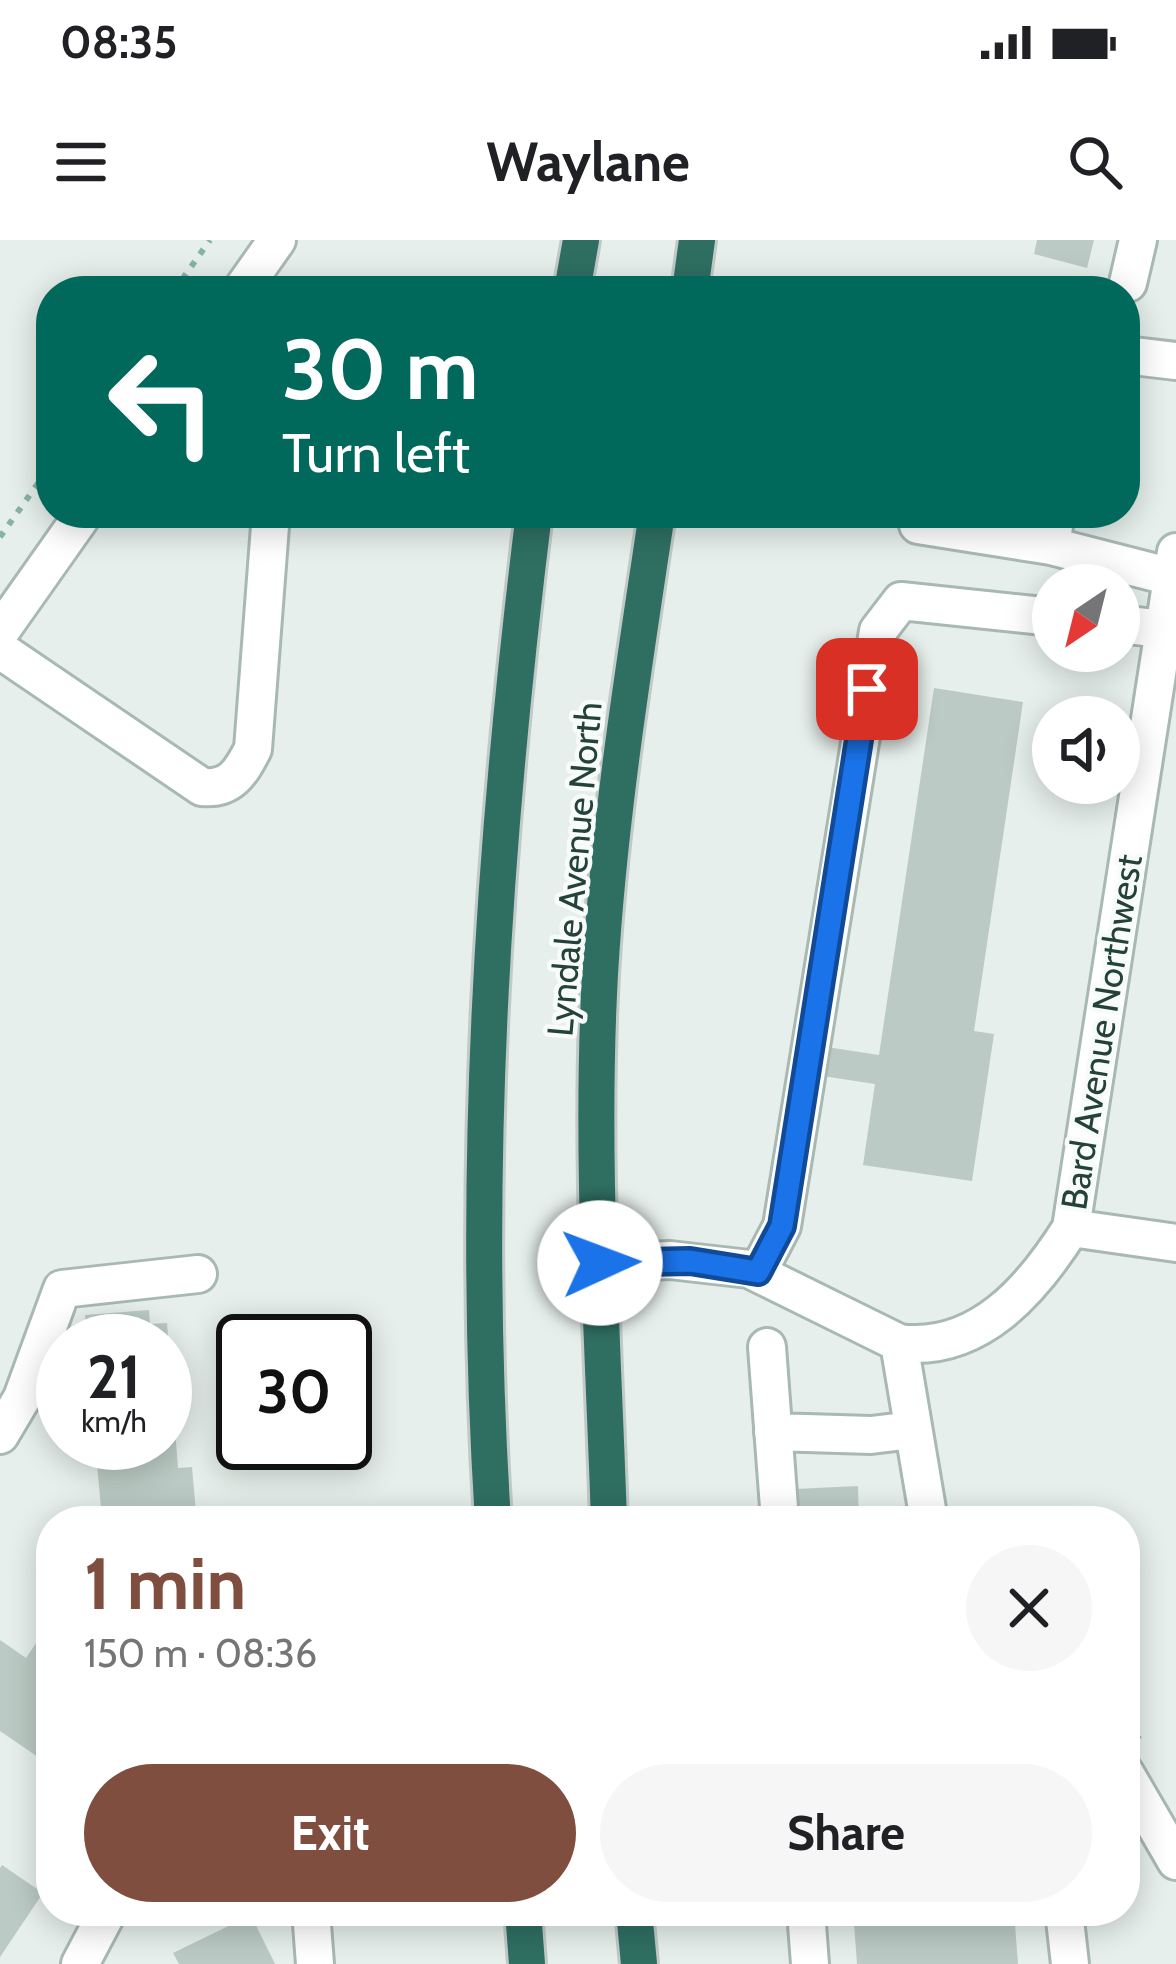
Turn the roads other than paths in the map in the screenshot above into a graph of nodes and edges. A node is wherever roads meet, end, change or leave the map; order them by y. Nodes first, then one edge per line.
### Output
1 (277, 240) edge
2 (581, 240) edge
3 (697, 240) edge
4 (1138, 240) edge
5 (252, 276) edge
6 (575, 276) edge
7 (692, 276) edge
8 (1130, 276) edge
9 (1140, 357) edge
10 (1176, 362) edge
11 (73, 528) edge
12 (270, 528) edge
13 (532, 528) edge
14 (655, 528) edge
15 (999, 528) edge
16 (1053, 530) edge
17 (1174, 564) edge
18 (1032, 615) edge
19 (1140, 626) edge
20 (1163, 629) junction
21 (0, 632) edge
22 (0, 650) edge
23 (1071, 1228) junction
24 (1176, 1243) edge
25 (600, 1263) junction
26 (758, 1272) junction
27 (198, 1274) dead end
28 (898, 1343) junction
29 (767, 1347) dead end
30 (911, 1430) junction
31 (773, 1432) junction
32 (0, 1435) edge
33 (493, 1506) edge
34 (608, 1506) edge
35 (778, 1506) edge
36 (926, 1506) edge
37 (1140, 1799) edge
38 (1176, 1861) edge
39 (100, 1926) edge
40 (312, 1926) edge
41 (524, 1926) edge
42 (635, 1926) edge
43 (807, 1926) edge
44 (1066, 1926) edge
45 (80, 1964) edge
46 (315, 1964) edge
47 (526, 1964) edge
48 (639, 1964) edge
49 (810, 1964) edge
50 (1070, 1964) edge

1 - 5 street
2 - 6 highway
3 - 7 highway
4 - 8 street
9 - 10 street
11 - 21 street
12 - 22 street
13 - 33 highway, Lyndale Avenue North
14 - 25 highway, Lyndale Avenue North
15 - 16 street
16 - 17 street
17 - 20 street, Bard Avenue Northwest
18 - 26 street
19 - 20 street
20 - 23 street, Bard Avenue Northwest
23 - 24 street
23 - 28 street
25 - 26 street
25 - 34 highway, Lyndale Avenue North
26 - 28 street
27 - 32 street
28 - 30 street
29 - 31 street
30 - 31 street
30 - 36 street
31 - 35 street
37 - 38 street
39 - 45 street
40 - 46 street
41 - 47 highway
42 - 48 highway
43 - 49 street
44 - 50 street

